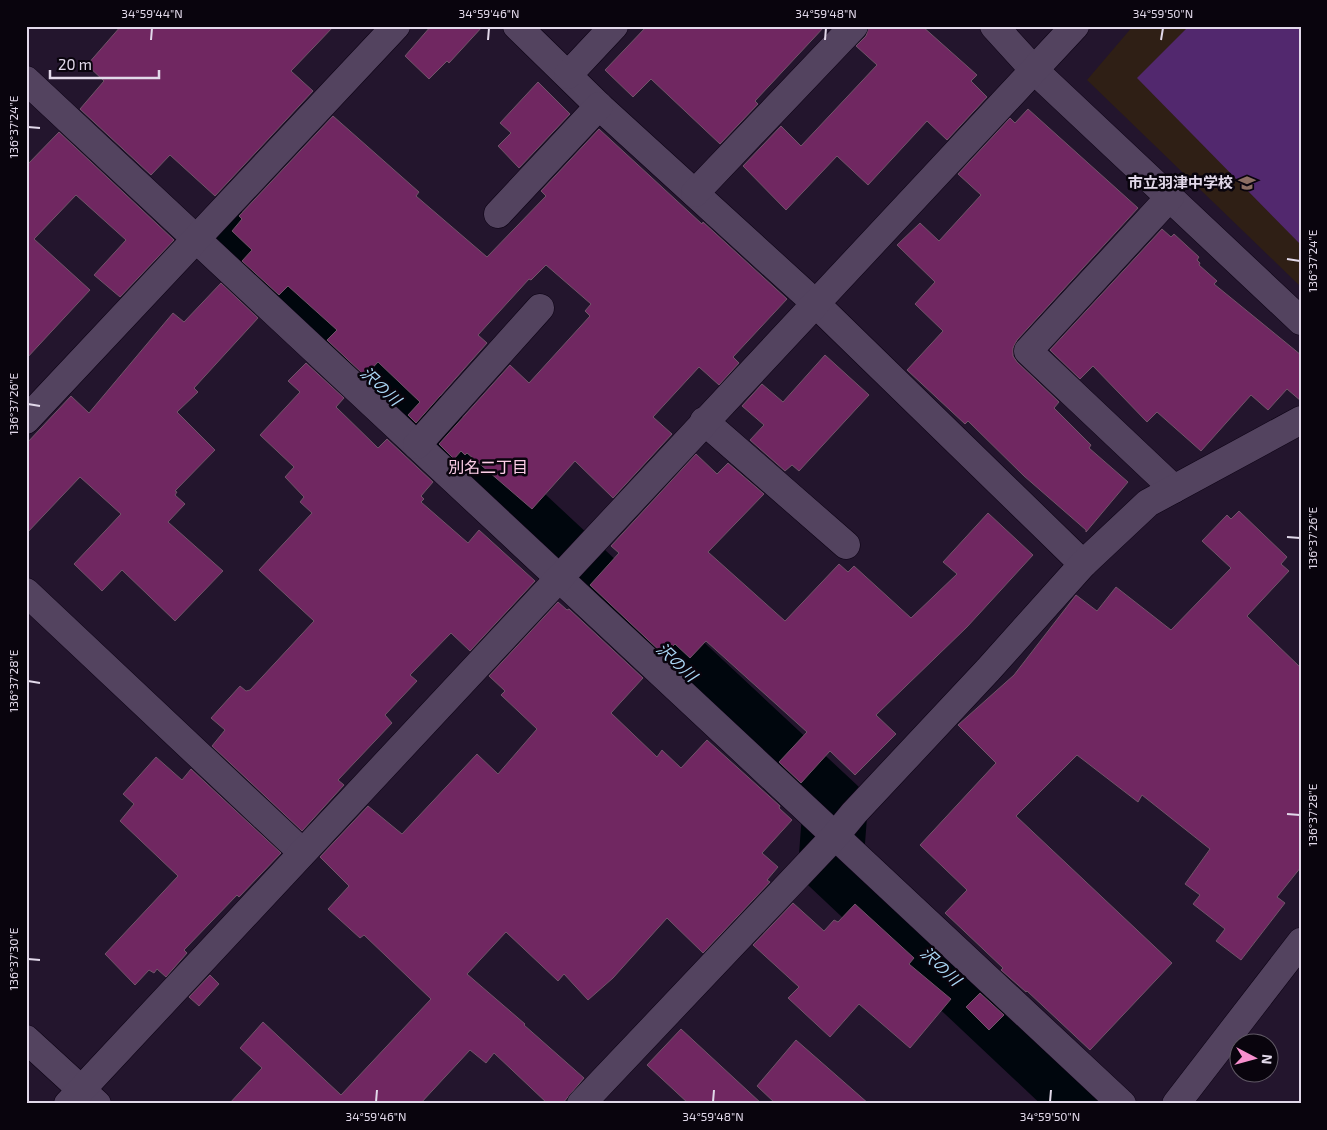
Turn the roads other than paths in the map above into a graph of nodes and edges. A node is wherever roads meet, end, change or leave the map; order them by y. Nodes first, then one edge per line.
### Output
1 (396, 26) edge
2 (517, 26) edge
3 (614, 26) edge
4 (854, 26) edge
5 (994, 26) edge
6 (1075, 26) edge
7 (1033, 69) junction
8 (568, 75) junction
9 (26, 80) edge
10 (599, 106) junction
11 (695, 192) junction
12 (1170, 198) junction
13 (498, 214) dead end
14 (198, 238) junction
15 (815, 303) junction
16 (540, 308) dead end
17 (1301, 321) edge
18 (26, 420) edge
19 (1301, 420) edge
20 (704, 421) junction
21 (418, 444) junction
22 (1174, 489) junction
23 (846, 545) dead end
24 (1083, 564) junction
25 (568, 568) junction
26 (26, 592) edge
27 (836, 835) junction
28 (302, 852) junction
29 (1301, 942) edge
30 (26, 1039) edge
31 (82, 1099) edge
32 (581, 1104) edge
33 (1122, 1104) edge
34 (1176, 1104) edge

1 - 14 street
2 - 8 street
3 - 8 street
4 - 11 street
5 - 7 street
6 - 7 street
7 - 12 street
7 - 15 street
8 - 10 street
9 - 14 street
10 - 11 street
10 - 13 street
11 - 15 street
12 - 17 street
12 - 22 street
14 - 18 street
14 - 21 street
15 - 20 street
15 - 24 street
16 - 21 street
19 - 22 street
20 - 23 street
20 - 25 street
21 - 25 street
22 - 24 street
24 - 27 street
25 - 27 street
25 - 28 street
26 - 28 street
27 - 32 street
27 - 33 street
28 - 31 street
29 - 34 street
30 - 31 street

